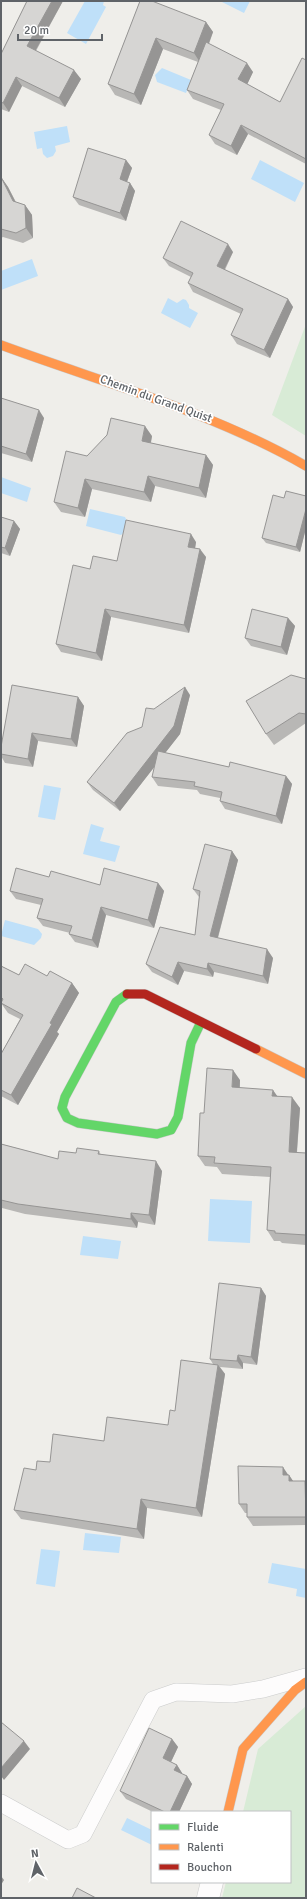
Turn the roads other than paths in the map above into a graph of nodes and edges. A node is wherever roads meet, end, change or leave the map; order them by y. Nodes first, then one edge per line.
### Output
1 (1, 344) edge
2 (306, 466) edge
3 (201, 1022) junction
4 (306, 1074) edge
5 (306, 1677) edge
6 (306, 1682) edge
7 (1, 1803) edge
8 (228, 1811) edge
9 (212, 1883) edge
10 (208, 1898) edge

1 - 2 street, Chemin du Grand Quist
3 - 3 street
3 - 4 street
5 - 7 lane
6 - 8 street
9 - 10 street

